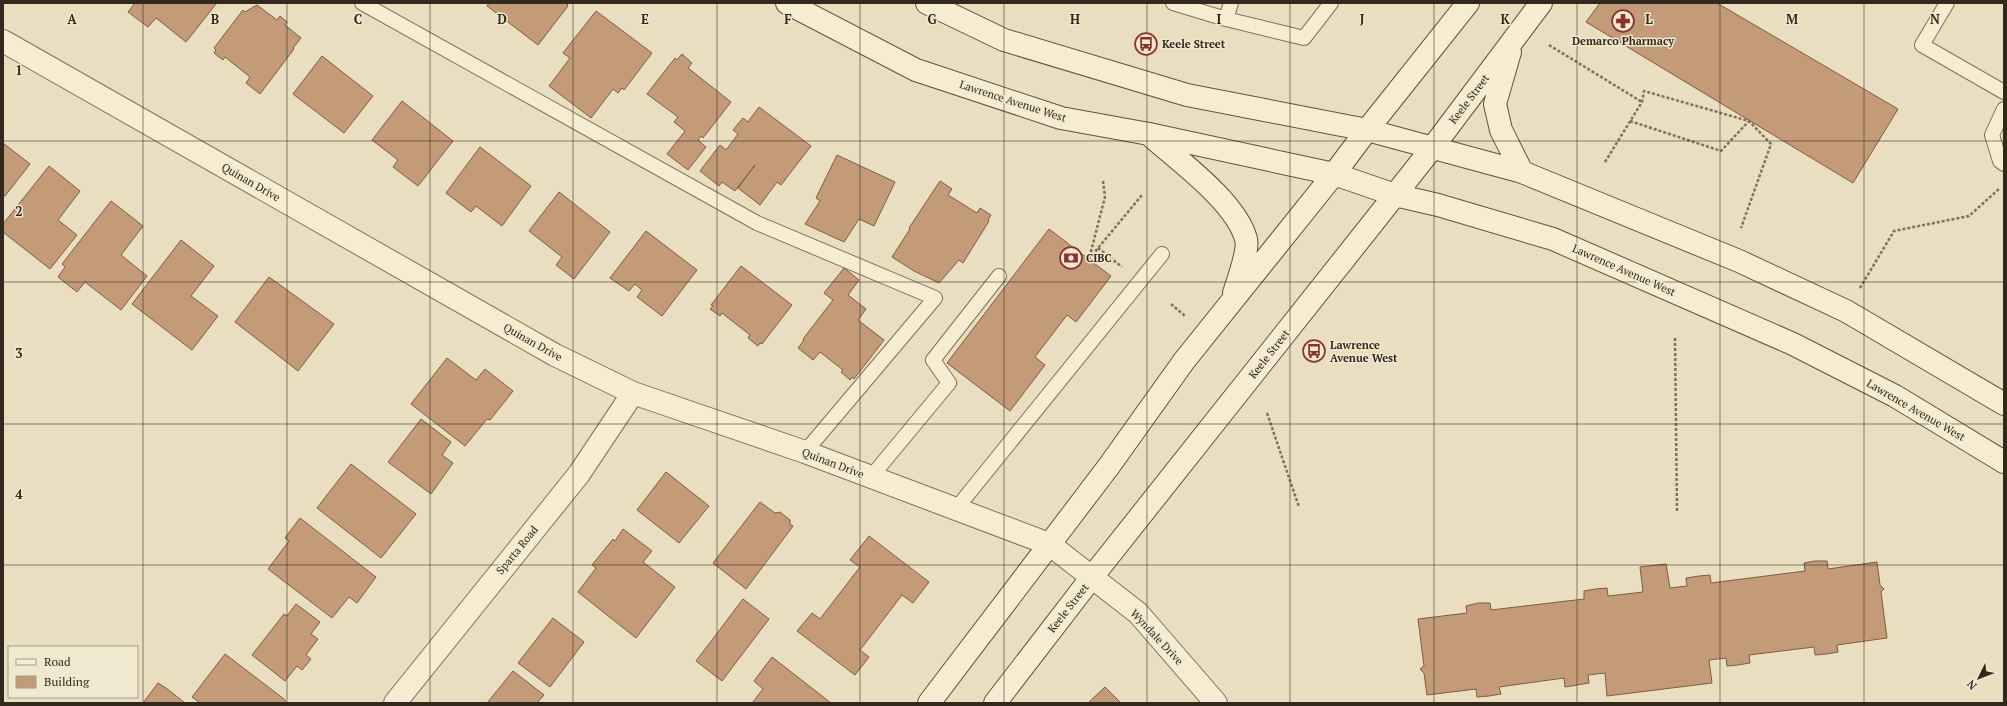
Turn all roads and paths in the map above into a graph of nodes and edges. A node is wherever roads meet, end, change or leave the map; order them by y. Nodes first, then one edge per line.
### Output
1 (362, 3) edge
2 (787, 3) edge
3 (927, 3) edge
4 (1173, 3) edge
5 (1231, 3) edge
6 (1331, 3) edge
7 (1468, 3) edge
8 (1541, 3) edge
9 (1947, 3) edge
10 (1226, 20) junction
11 (1514, 39) junction
12 (3, 41) edge
13 (1548, 45) dead end
14 (2004, 92) edge
15 (1642, 102) junction
16 (2004, 109) edge
17 (1630, 121) junction
18 (1749, 121) junction
19 (1367, 130) junction
20 (1149, 134) junction
21 (1432, 147) junction
22 (1605, 162) dead end
23 (2004, 164) edge
24 (1522, 172) junction
25 (1334, 174) junction
26 (1103, 181) dead end
27 (1999, 190) dead end
28 (1142, 194) dead end
29 (1395, 195) junction
30 (1741, 228) dead end
31 (1098, 248) junction
32 (1162, 254) dead end
33 (1126, 270) dead end
34 (999, 276) dead end
35 (1858, 290) dead end
36 (1231, 303) junction
37 (1171, 304) dead end
38 (1177, 309) dead end
39 (1675, 338) dead end
40 (633, 393) junction
41 (2004, 404) edge
42 (1267, 413) dead end
43 (805, 452) junction
44 (2004, 462) edge
45 (871, 477) junction
46 (1299, 508) dead end
47 (956, 509) junction
48 (1677, 512) dead end
49 (1049, 544) junction
50 (1092, 577) junction
51 (395, 703) edge
52 (929, 703) edge
53 (995, 703) edge
54 (1216, 703) edge

1 - 43 lane
2 - 20 main road, Lawrence Avenue West
3 - 19 main road
4 - 10 lane
5 - 10 lane
6 - 10 lane
7 - 19 main road
8 - 11 main road, Keele Street
9 - 14 lane
11 - 21 main road, Keele Street
11 - 24 main road
12 - 40 main road, Quinan Drive
13 - 15 path
15 - 17 path
15 - 18 path
16 - 23 lane
17 - 18 path
17 - 22 path
18 - 30 path
19 - 21 main road
19 - 25 main road
20 - 25 main road, Lawrence Avenue West
20 - 36 main road
21 - 24 main road
21 - 29 main road, Keele Street
24 - 41 main road
25 - 29 main road, Lawrence Avenue West
25 - 36 main road
26 - 31 path
27 - 35 path
28 - 31 path
29 - 44 main road, Lawrence Avenue West
29 - 50 main road, Keele Street
31 - 33 path
32 - 47 lane
34 - 45 lane
36 - 49 main road
37 - 38 path
39 - 48 path
40 - 43 main road, Quinan Drive
40 - 51 main road, Sparta Road
42 - 46 path
43 - 45 main road, Quinan Drive
45 - 47 main road, Quinan Drive
47 - 49 main road, Quinan Drive
49 - 50 main road, Quinan Drive
49 - 52 main road
50 - 53 main road, Keele Street
50 - 54 main road, Wyndale Drive

